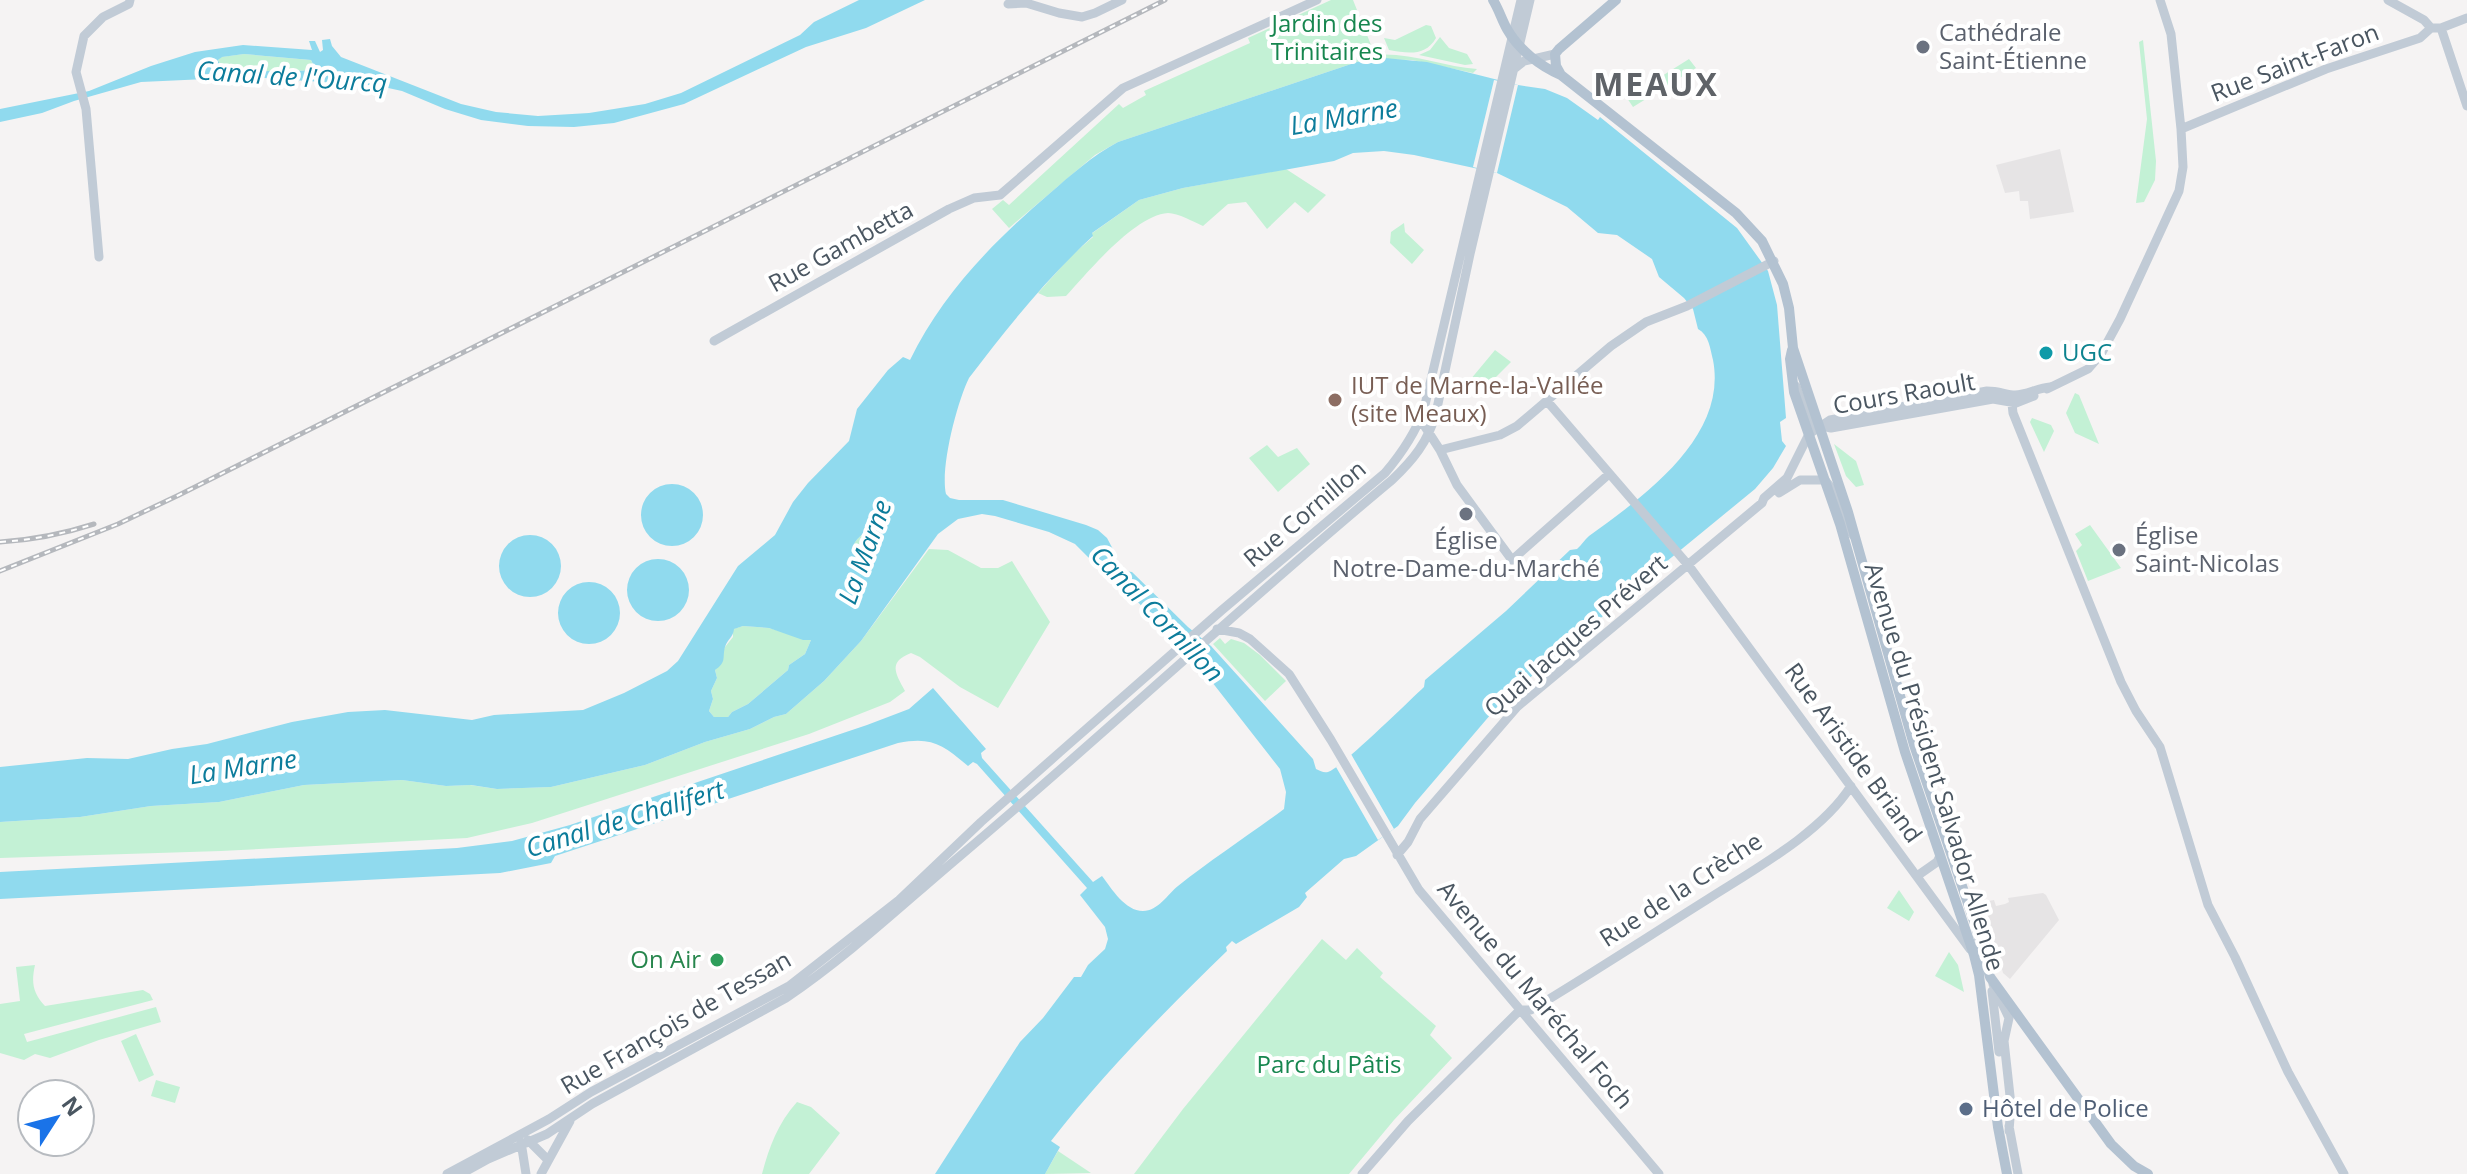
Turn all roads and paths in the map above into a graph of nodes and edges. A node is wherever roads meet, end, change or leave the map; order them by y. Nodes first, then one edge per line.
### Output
1 (1122, 0) edge
2 (1317, 0) edge
3 (1493, 0) edge
4 (1521, 0) edge
5 (1530, 0) edge
6 (1616, 0) edge
7 (2160, 0) edge
8 (2388, 0) edge
9 (129, 2) edge
10 (1008, 4) dead end
11 (2467, 18) edge
12 (2436, 28) junction
13 (1512, 36) junction
14 (1555, 54) junction
15 (1533, 58) junction
16 (1509, 69) junction
17 (1561, 75) junction
18 (2467, 106) edge
19 (2181, 129) junction
20 (1486, 170) junction
21 (99, 257) dead end
22 (1774, 261) junction
23 (714, 341) dead end
24 (1793, 348) junction
25 (1792, 378) junction
26 (2010, 399) junction
27 (1547, 401) junction
28 (1420, 419) junction
29 (1819, 427) junction
30 (1430, 433) junction
31 (1809, 434) junction
32 (1440, 450) junction
33 (1609, 474) junction
34 (1825, 480) junction
35 (1762, 503) junction
36 (1855, 538) junction
37 (1689, 566) junction
38 (1235, 614) junction
39 (1209, 631) junction
40 (1250, 639) junction
41 (1851, 786) junction
42 (1397, 855) junction
43 (1940, 856) junction
44 (1917, 876) junction
45 (1974, 955) junction
46 (1990, 977) junction
47 (1520, 1010) junction
48 (571, 1119) junction
49 (520, 1133) junction
50 (531, 1142) junction
51 (521, 1146) junction
52 (548, 1160) junction
53 (526, 1169) edge
54 (447, 1174) edge
55 (461, 1174) edge
56 (541, 1174) edge
57 (1362, 1174) edge
58 (1659, 1174) edge
59 (2007, 1174) edge
60 (2018, 1174) edge
61 (2148, 1174) edge
62 (2344, 1174) edge

1 - 10 main road
2 - 23 main road, Rue Gambetta
3 - 13 main road
4 - 13 main road
5 - 13 main road
6 - 14 main road
7 - 19 main road
8 - 12 main road
9 - 21 main road
11 - 12 main road, Rue Saint-Faron
12 - 18 main road
12 - 19 main road, Rue Saint-Faron
13 - 15 main road
13 - 16 main road
14 - 15 main road
14 - 17 main road
15 - 16 main road
15 - 17 main road
16 - 20 main road
17 - 22 main road
19 - 26 main road
20 - 28 main road, Rue Cornillon
20 - 30 main road
22 - 24 main road
22 - 27 main road
24 - 25 main road
24 - 29 main road
25 - 29 main road
25 - 31 main road, Avenue du Président Salvador Allende
26 - 29 main road, Cours Raoult
26 - 62 main road
27 - 32 main road
27 - 33 main road, Rue Aristide Briand
28 - 30 main road
28 - 39 main road, Rue Cornillon
29 - 31 main road, Cours Raoult
29 - 36 main road, Avenue du Président Salvador Allende
30 - 32 main road
30 - 38 main road, Rue Cornillon
31 - 34 main road, Avenue du Président Salvador Allende
31 - 35 main road, Quai Jacques Prévert
32 - 33 main road
33 - 37 main road, Rue Aristide Briand
34 - 35 main road
34 - 36 main road
34 - 43 main road, Avenue du Président Salvador Allende
35 - 37 main road, Quai Jacques Prévert
36 - 46 main road, Avenue du Président Salvador Allende
37 - 41 main road, Rue Aristide Briand
37 - 42 main road, Quai Jacques Prévert
38 - 39 main road, Rue Cornillon
38 - 40 main road
39 - 40 main road
39 - 48 main road, Rue François de Tessan
39 - 49 main road, Rue François de Tessan
40 - 42 main road, Avenue du Maréchal Foch
41 - 44 main road, Rue Aristide Briand
41 - 47 main road, Rue de la Crèche
42 - 47 main road, Avenue du Maréchal Foch
43 - 44 main road
43 - 45 main road, Avenue du Président Salvador Allende
44 - 45 main road, Rue Aristide Briand
45 - 46 main road, Rue Aristide Briand
45 - 59 main road, Avenue du Président Salvador Allende
46 - 60 main road
46 - 61 main road, Rue Aristide Briand
47 - 57 main road
47 - 58 main road, Avenue du Maréchal Foch
48 - 50 main road, Rue François de Tessan
48 - 52 main road
49 - 50 main road
49 - 51 main road
49 - 54 main road, Rue François de Tessan
50 - 51 main road, Rue François de Tessan
50 - 52 main road
51 - 53 main road
51 - 55 main road, Rue François de Tessan
52 - 53 main road
52 - 56 main road

